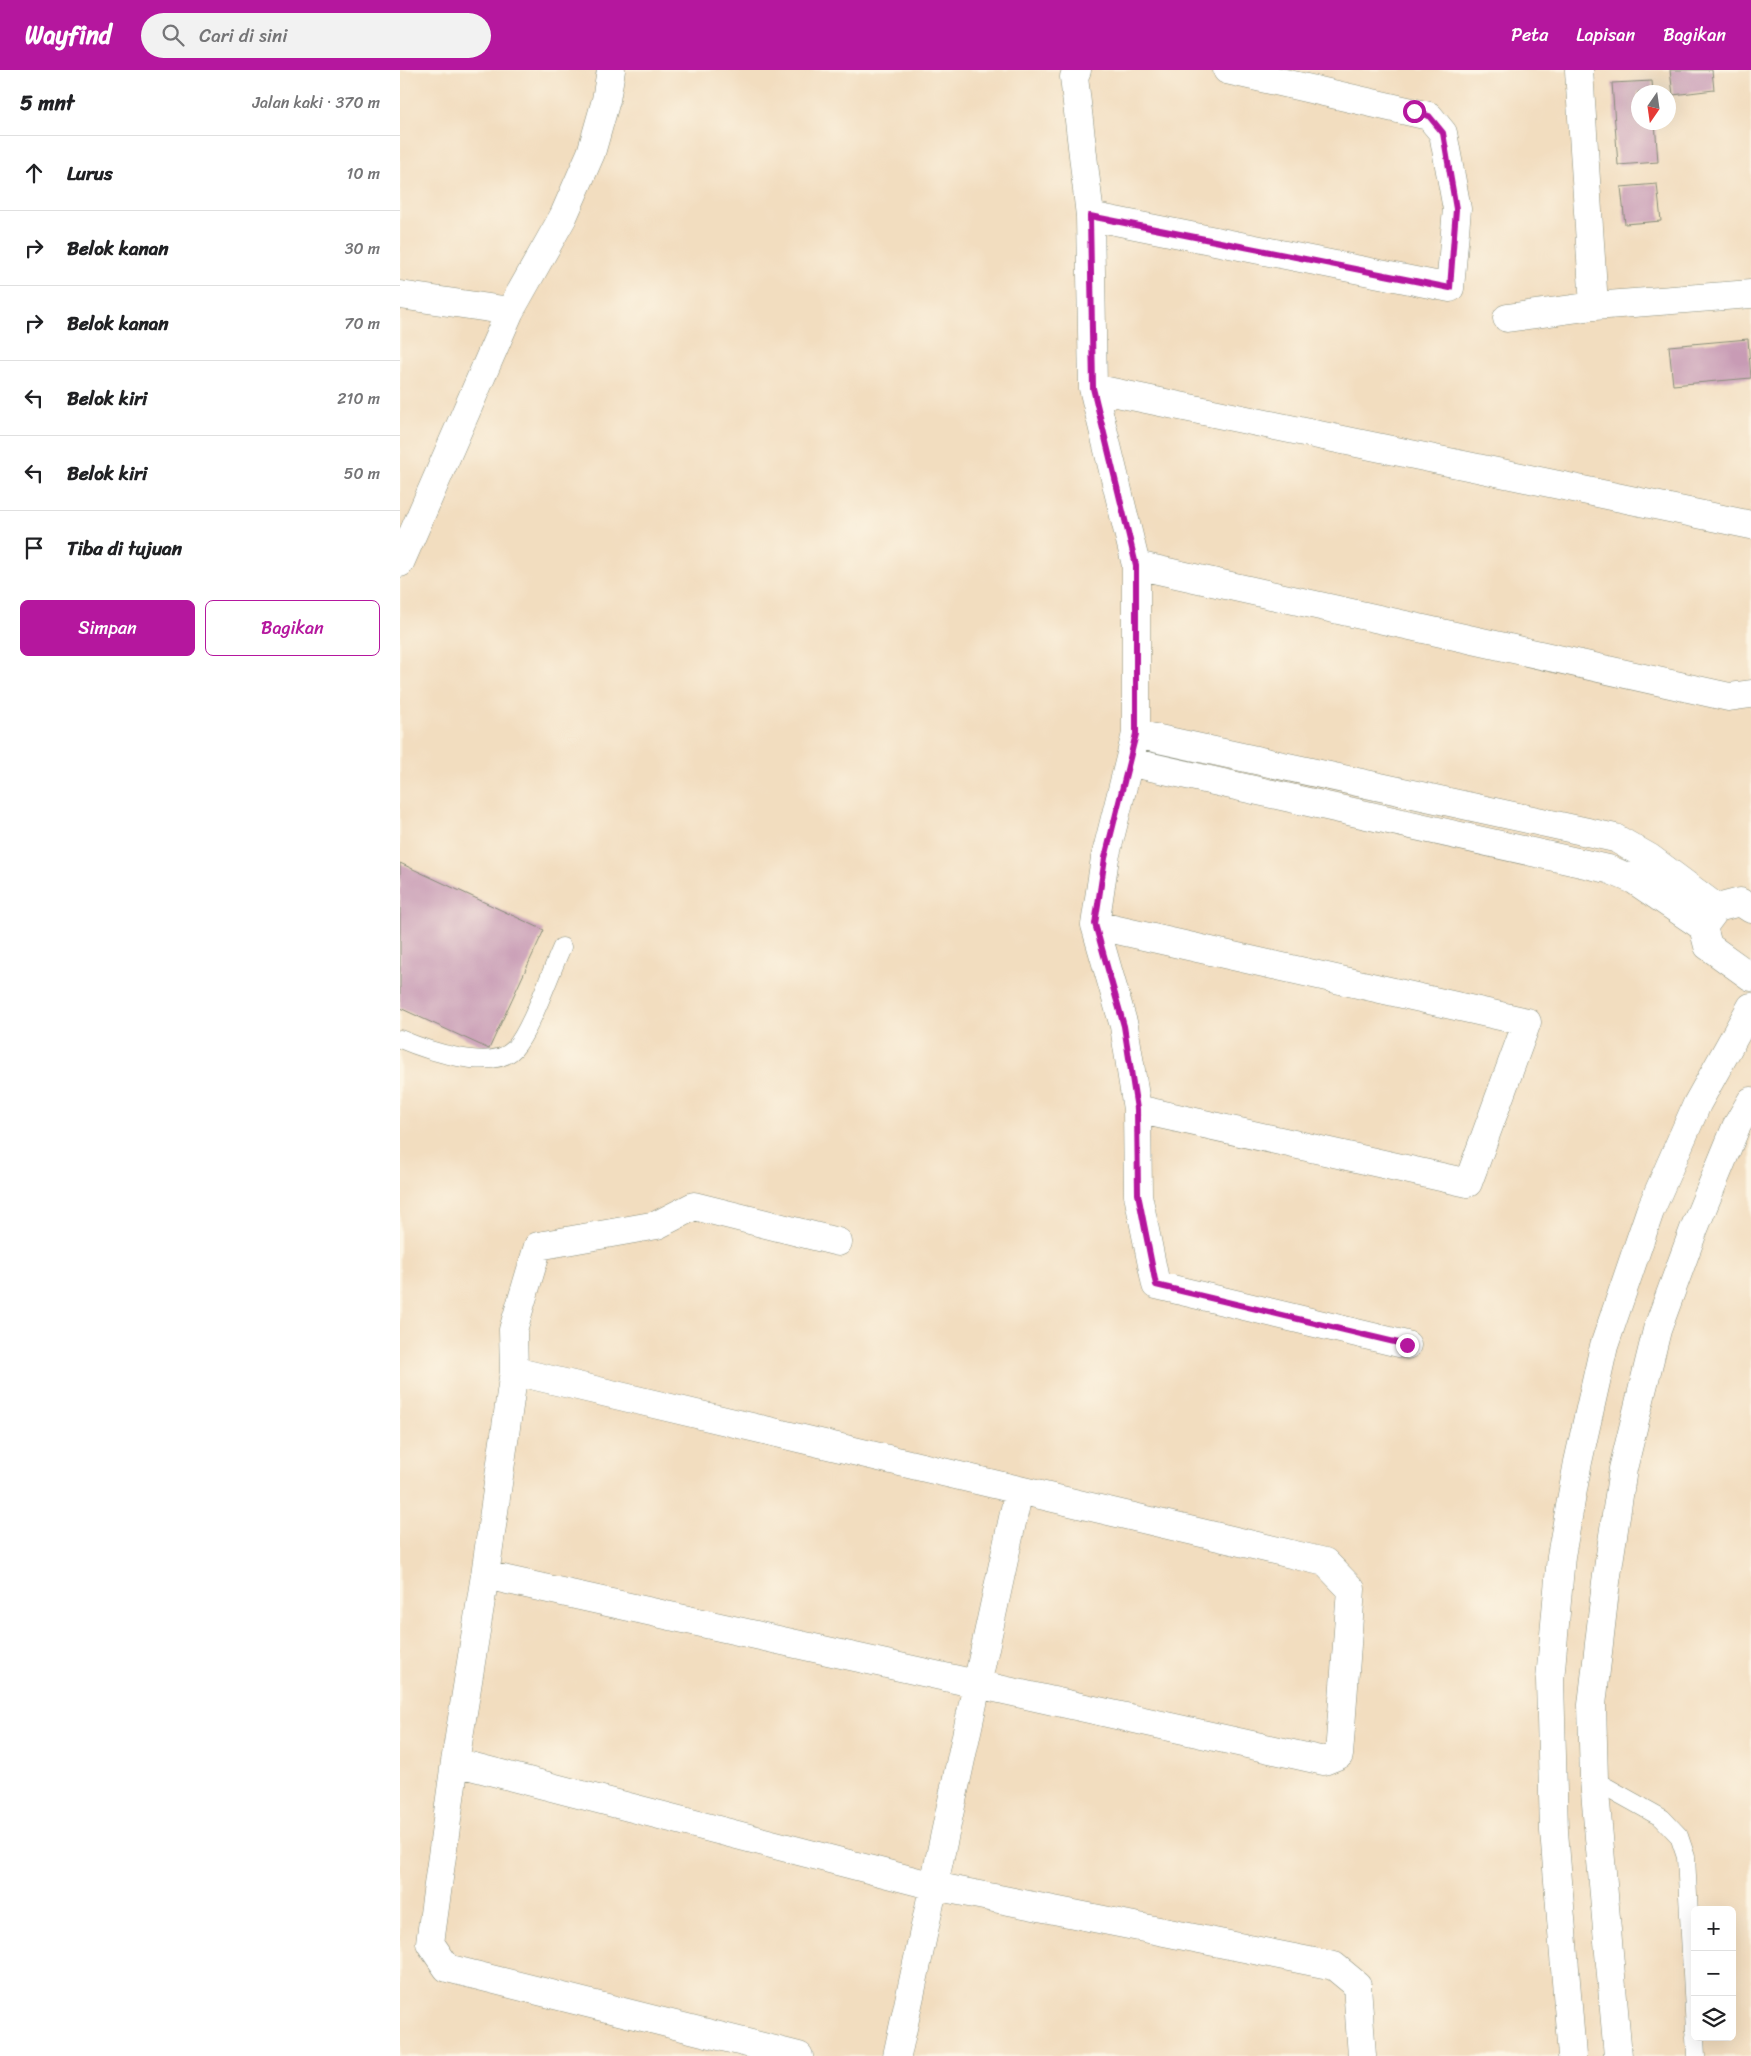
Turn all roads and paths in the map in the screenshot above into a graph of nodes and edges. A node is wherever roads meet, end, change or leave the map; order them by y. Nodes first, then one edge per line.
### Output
1 (611, 70) edge
2 (1077, 70) edge
3 (1226, 70) edge
4 (1579, 70) edge
5 (1090, 216) junction
6 (1751, 294) edge
7 (400, 296) edge
8 (1594, 306) junction
9 (510, 311) junction
10 (1507, 318) dead end
11 (1093, 388) junction
12 (1751, 525) edge
13 (400, 563) edge
14 (1136, 565) junction
15 (1751, 694) edge
16 (1136, 734) junction
17 (1129, 762) junction
18 (1614, 838) junction
19 (1608, 869) junction
20 (1751, 909) edge
21 (1710, 917) junction
22 (1095, 924) junction
23 (562, 948) dead end
24 (1751, 977) edge
25 (1751, 1007) edge
26 (400, 1039) edge
27 (1751, 1101) edge
28 (1137, 1109) junction
29 (838, 1242) dead end
30 (1407, 1345) dead end
31 (514, 1372) junction
32 (1019, 1490) junction
33 (485, 1575) junction
34 (978, 1685) junction
35 (455, 1762) junction
36 (1594, 1780) junction
37 (934, 1886) junction
38 (1693, 1996) edge
39 (1695, 2041) edge
40 (799, 2056) edge
41 (898, 2056) edge
42 (1362, 2056) edge
43 (1572, 2056) edge
44 (1618, 2056) edge
45 (1696, 2056) edge

1 - 9 street
2 - 5 street
3 - 5 street
4 - 8 street
5 - 11 street
6 - 8 street
7 - 9 street
8 - 10 street
9 - 13 street
11 - 12 street
11 - 14 street
14 - 15 street
14 - 16 street
16 - 17 street
16 - 18 street
17 - 19 street
17 - 22 street
18 - 19 street
18 - 21 street
19 - 21 street
20 - 21 street
21 - 24 street
22 - 28 street
22 - 28 street
23 - 26 lane
25 - 43 street
27 - 36 street
28 - 30 street
29 - 31 street
31 - 32 street
31 - 33 street
32 - 34 street
32 - 34 street
33 - 34 street
33 - 35 street
34 - 37 street
35 - 37 street
35 - 40 street
36 - 38 lane
36 - 44 street
37 - 41 street
37 - 42 street
39 - 45 lane

